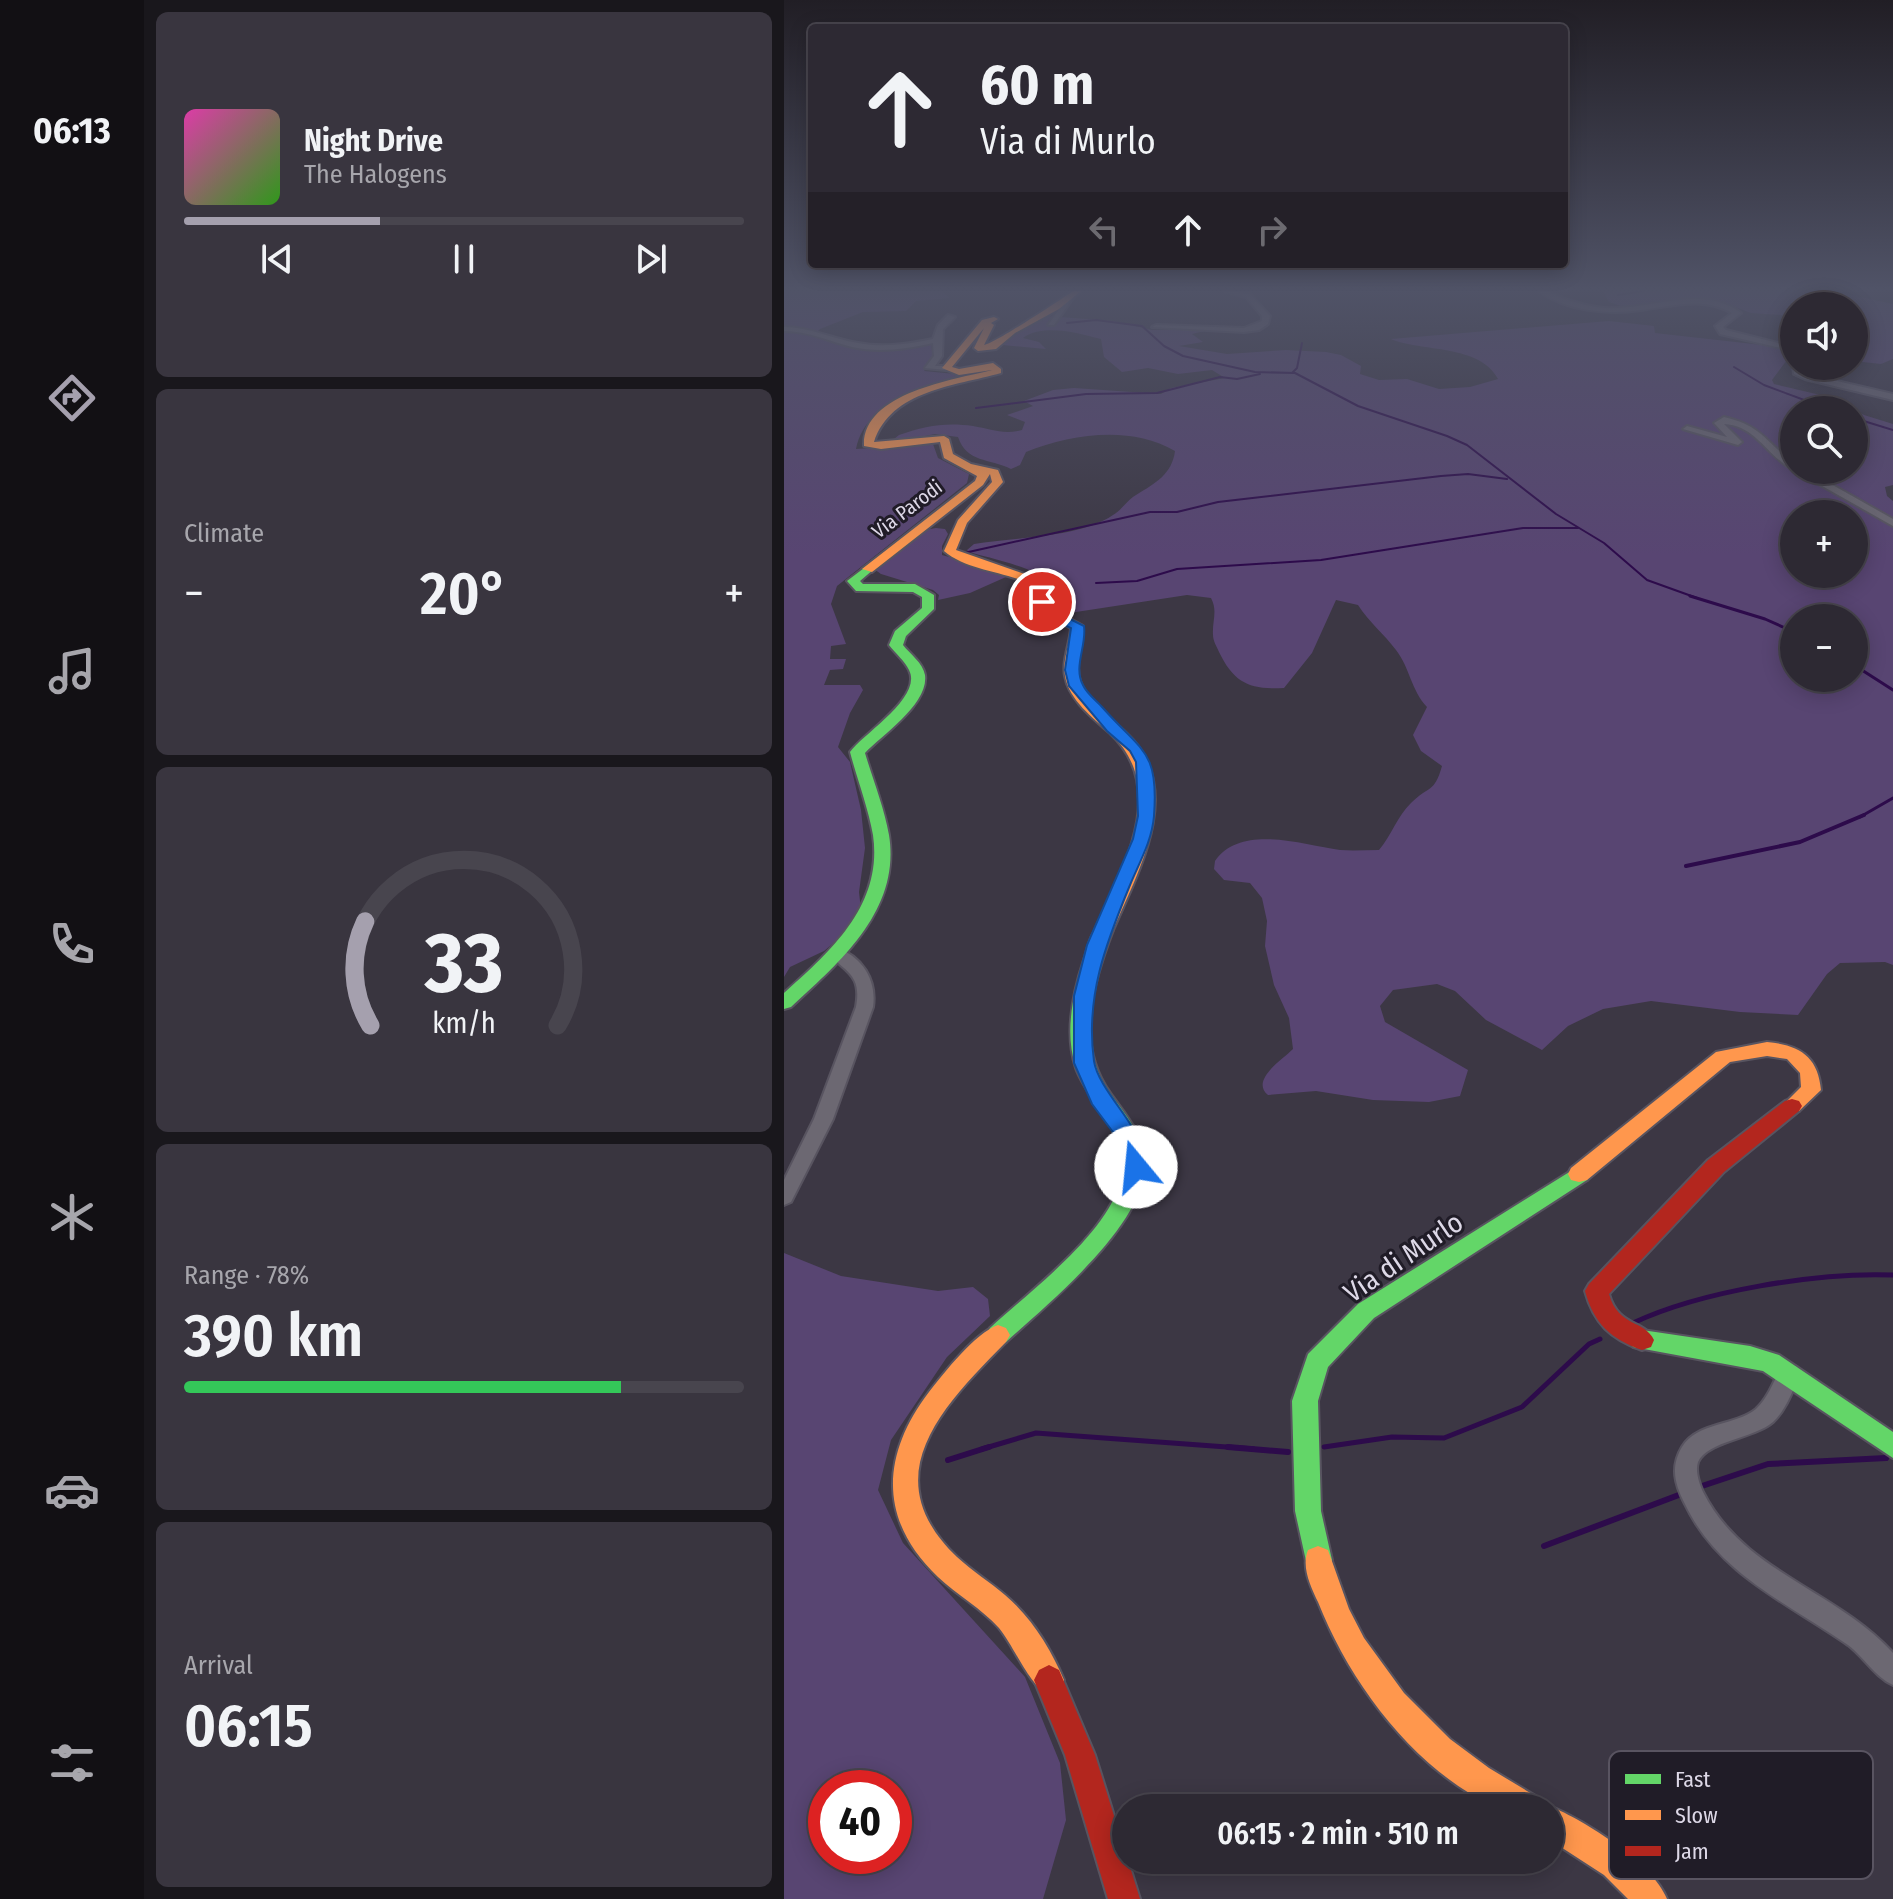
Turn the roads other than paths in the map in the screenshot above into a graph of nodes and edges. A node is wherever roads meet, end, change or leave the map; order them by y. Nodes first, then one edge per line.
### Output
1 (965, 380) edge
2 (1821, 380) edge
3 (1893, 397) edge
4 (1687, 429) dead end
5 (1780, 452) edge
6 (973, 467) junction
7 (1824, 484) edge
8 (1893, 523) edge
9 (836, 953) junction
10 (784, 1003) edge
11 (784, 1197) edge
12 (1789, 1374) junction
13 (1893, 1446) edge
14 (1893, 1672) edge
15 (1504, 1794) edge
16 (1564, 1831) edge
17 (1609, 1860) edge
18 (1630, 1879) edge
19 (1124, 1899) edge
20 (1651, 1899) edge

1 - 6 street, Via Parodi
2 - 3 street
4 - 5 street
6 - 9 street, Via Parodi
6 - 19 street
7 - 8 street
9 - 10 street, Via Parodi
9 - 11 street
12 - 13 street
12 - 14 street
12 - 15 street, Via di Murlo
16 - 17 street
18 - 20 street

